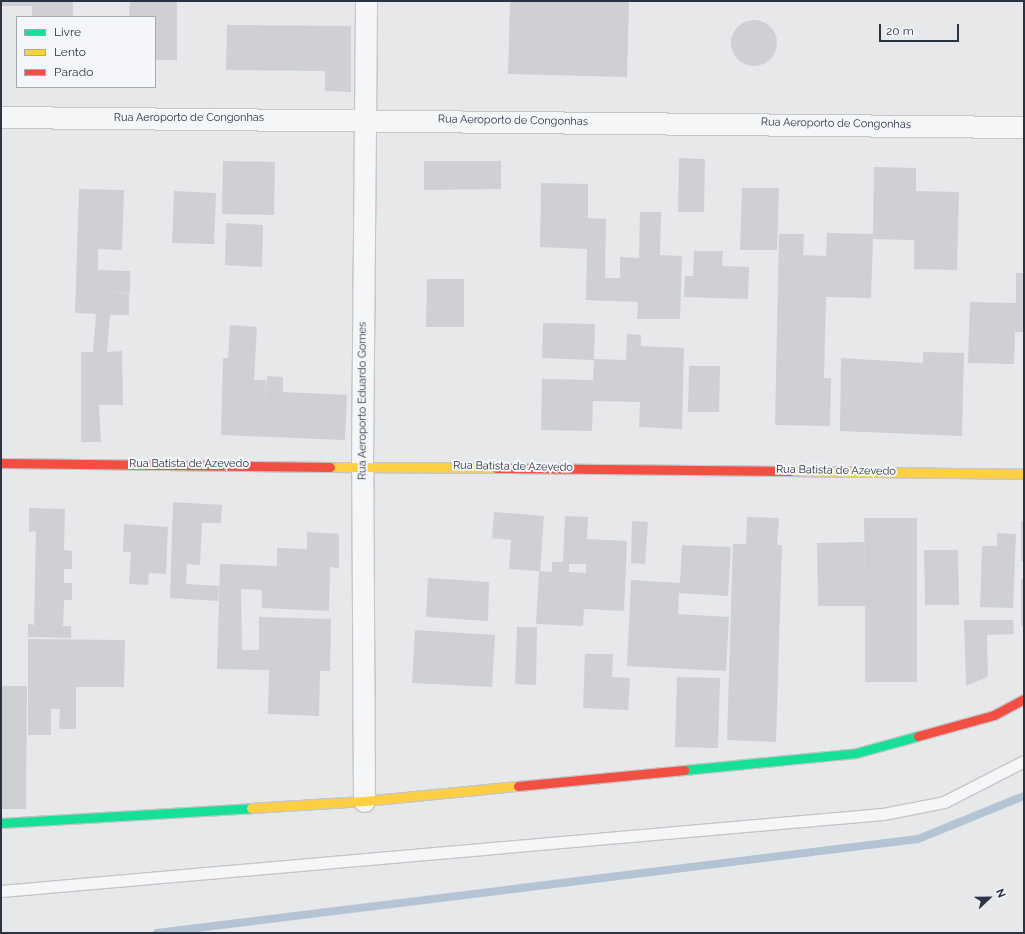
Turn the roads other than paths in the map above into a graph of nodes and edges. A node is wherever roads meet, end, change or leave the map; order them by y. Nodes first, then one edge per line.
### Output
1 (366, 1) edge
2 (1, 117) edge
3 (365, 119) junction
4 (1024, 127) edge
5 (1, 463) edge
6 (362, 465) junction
7 (1024, 474) edge
8 (1024, 699) edge
9 (1024, 760) edge
10 (364, 801) junction
11 (1, 823) edge
12 (1, 891) edge

1 - 3 street, Rua Aeroporto Eduardo Gomes
2 - 3 street, Rua Aeroporto de Congonhas
3 - 4 street, Rua Aeroporto de Congonhas
3 - 6 street, Rua Aeroporto Eduardo Gomes
5 - 6 street, Rua Batista de Azevedo
6 - 7 street, Rua Batista de Azevedo
6 - 10 street, Rua Aeroporto Eduardo Gomes
8 - 10 street
9 - 12 lane
10 - 11 street

